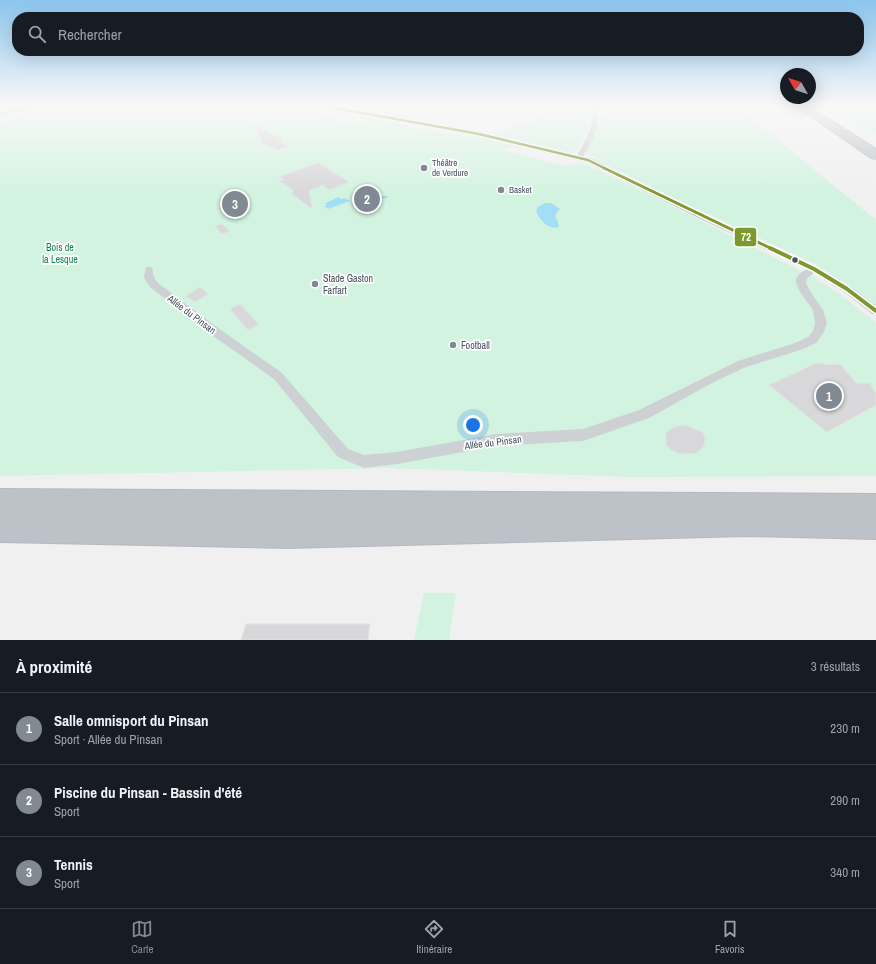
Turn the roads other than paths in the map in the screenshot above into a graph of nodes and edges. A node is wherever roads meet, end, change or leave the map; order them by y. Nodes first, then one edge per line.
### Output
1 (483, 135) edge
2 (590, 135) edge
3 (845, 135) edge
4 (856, 135) edge
5 (876, 148) edge
6 (876, 155) edge
7 (579, 158) junction
8 (149, 269) dead end
9 (814, 269) junction
10 (876, 311) edge
11 (0, 502) edge
12 (876, 508) edge
13 (876, 525) edge
14 (0, 528) edge

1 - 7 street
2 - 7 street
3 - 6 highway
4 - 5 highway
7 - 9 street
8 - 9 street, Allée du Pinsan
9 - 10 street
11 - 12 highway
13 - 14 highway

